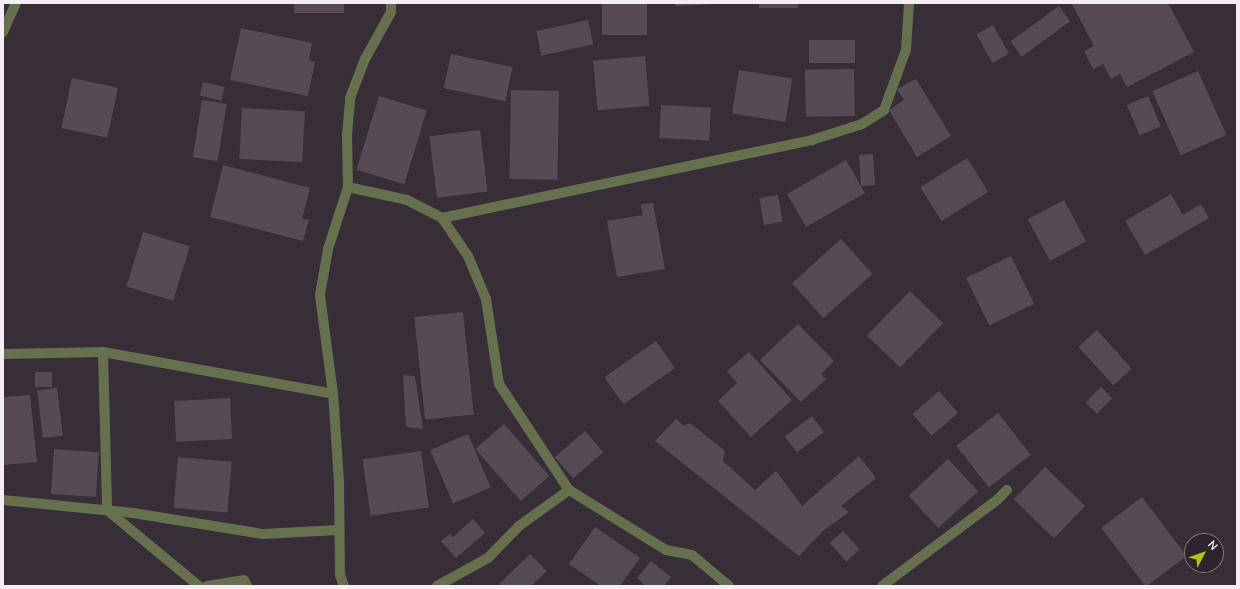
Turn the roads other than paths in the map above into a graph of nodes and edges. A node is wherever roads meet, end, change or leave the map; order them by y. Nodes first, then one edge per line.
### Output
1 (16, 3) edge
2 (391, 3) edge
3 (909, 3) edge
4 (3, 32) edge
5 (348, 187) junction
6 (442, 218) junction
7 (103, 352) junction
8 (3, 354) edge
9 (333, 394) junction
10 (569, 490) junction
11 (1007, 490) dead end
12 (3, 500) edge
13 (107, 510) junction
14 (338, 530) junction
15 (199, 586) edge
16 (207, 586) edge
17 (247, 586) edge
18 (344, 586) edge
19 (437, 586) edge
20 (729, 586) edge
21 (882, 586) edge

1 - 4 street
2 - 5 street
3 - 6 street
5 - 6 street
5 - 9 street
6 - 10 street
7 - 8 street
7 - 9 street
7 - 13 street
9 - 14 street
10 - 19 street
10 - 20 street
11 - 21 street
12 - 13 street
13 - 14 street
13 - 15 street
14 - 18 street
16 - 17 street

